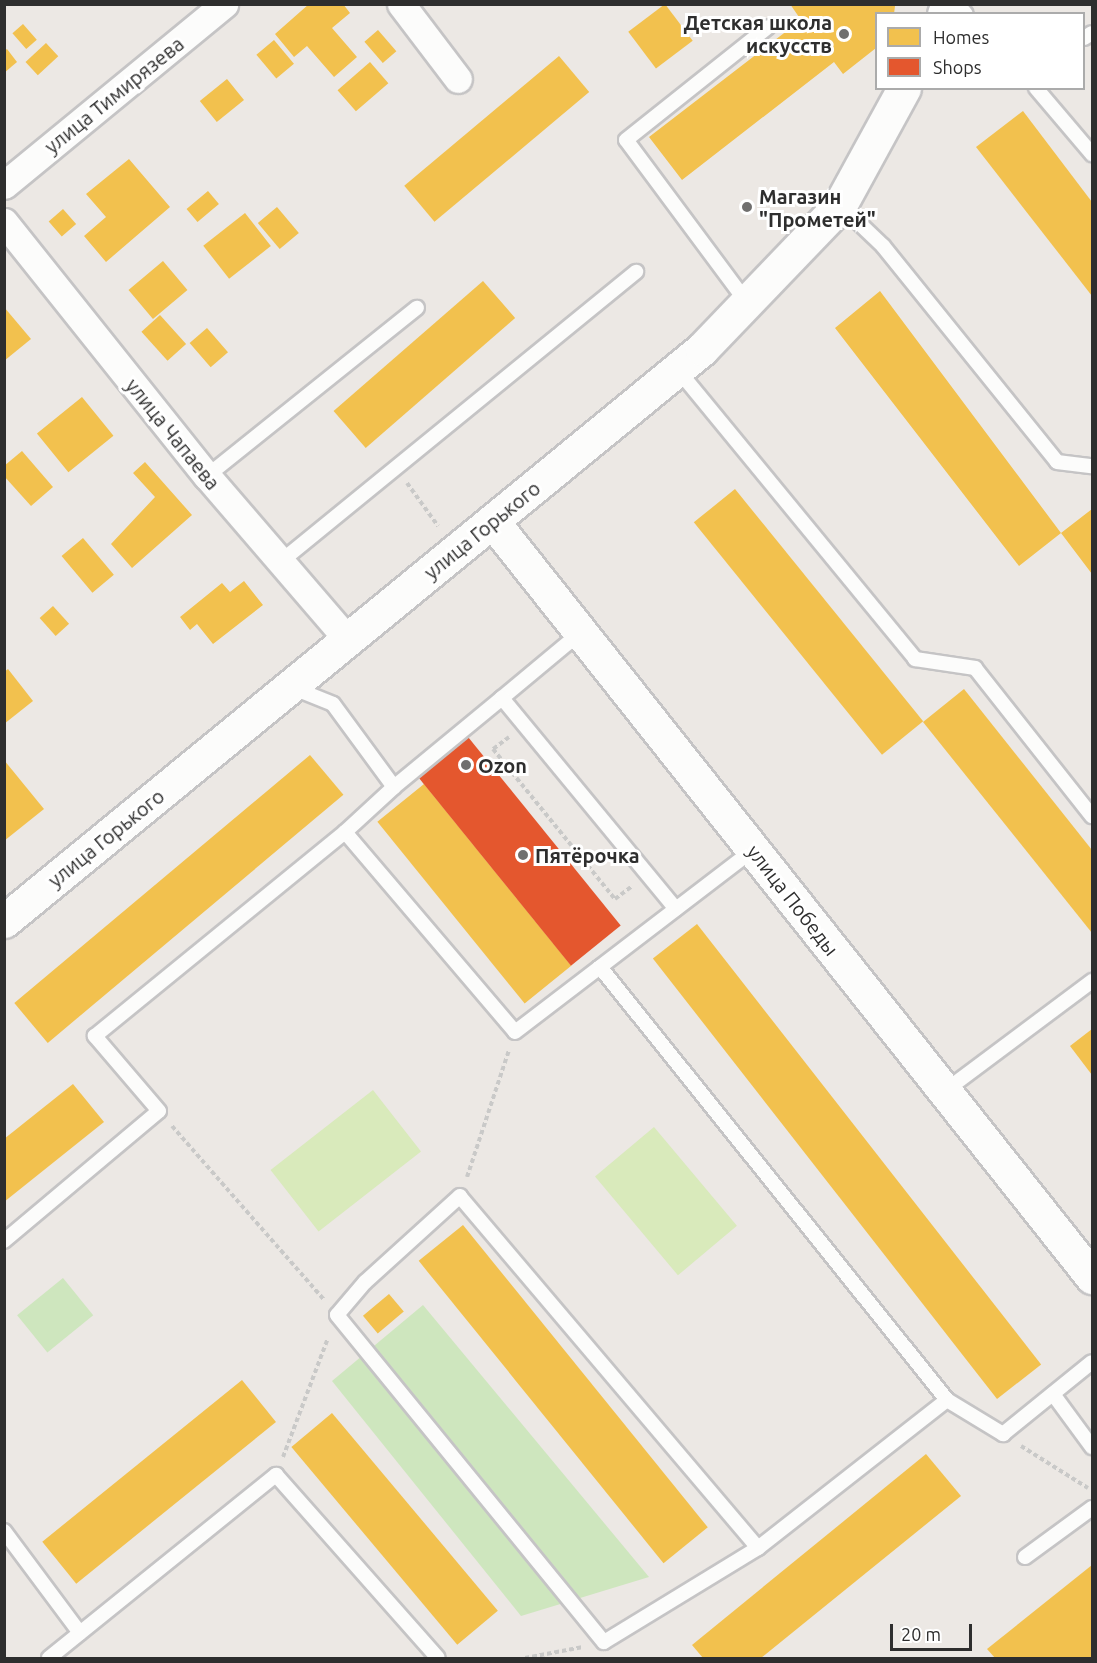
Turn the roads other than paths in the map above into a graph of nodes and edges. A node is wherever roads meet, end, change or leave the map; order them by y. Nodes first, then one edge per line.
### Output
1 (224, 4) edge
2 (401, 4) edge
3 (768, 27) dead end
4 (458, 79) dead end
5 (903, 90) edge
6 (1038, 90) edge
7 (1092, 154) edge
8 (4, 185) edge
9 (840, 205) junction
10 (4, 222) edge
11 (636, 272) dead end
12 (749, 305) junction
13 (417, 308) dead end
14 (678, 370) junction
15 (1092, 466) edge
16 (207, 476) junction
17 (493, 522) junction
18 (279, 563) junction
19 (580, 633) junction
20 (348, 640) junction
21 (291, 687) junction
22 (501, 698) junction
23 (394, 787) junction
24 (1092, 816) edge
25 (345, 831) junction
26 (753, 850) junction
27 (676, 909) junction
28 (5, 921) edge
29 (600, 967) junction
30 (1092, 981) edge
31 (945, 1091) junction
32 (4, 1241) edge
33 (1092, 1277) edge
34 (1092, 1362) edge
35 (1053, 1394) junction
36 (947, 1400) junction
37 (1092, 1447) edge
38 (1092, 1508) edge
39 (4, 1531) edge
40 (758, 1548) junction
41 (1025, 1557) dead end
42 (80, 1634) junction
43 (49, 1659) edge
44 (438, 1659) edge

1 - 8 street, улица Тимирязева
2 - 4 street
3 - 12 lane
5 - 9 street, улица Горького
6 - 7 lane
9 - 12 street, улица Горького
9 - 15 lane
10 - 16 street, улица Чапаева
11 - 18 lane
12 - 14 street, улица Горького
13 - 16 lane
14 - 17 street, улица Горького
14 - 24 lane
16 - 18 street, улица Чапаева
17 - 19 street, улица Победы
17 - 20 street, улица Горького
18 - 20 street, улица Чапаева
19 - 22 lane
19 - 26 street, улица Победы
20 - 21 street, улица Горького
21 - 23 lane
21 - 28 street, улица Горького
22 - 23 lane
22 - 27 lane
23 - 25 lane
25 - 29 lane
25 - 32 lane
26 - 27 lane
26 - 31 street, улица Победы
27 - 29 lane
29 - 36 lane
30 - 31 lane
31 - 33 street, улица Победы
34 - 35 lane
35 - 36 lane
35 - 37 lane
36 - 40 lane
38 - 41 lane
39 - 42 lane
40 - 40 lane
42 - 43 lane
42 - 44 lane

